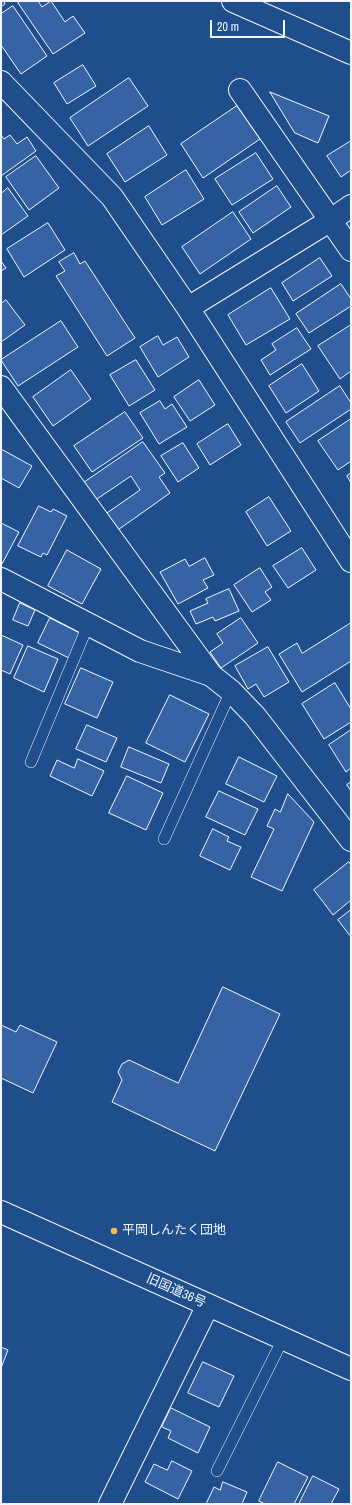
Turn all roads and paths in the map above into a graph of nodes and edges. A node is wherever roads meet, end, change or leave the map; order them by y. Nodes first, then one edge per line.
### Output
1 (233, 1) edge
2 (351, 53) edge
3 (1, 82) edge
4 (240, 90) dead end
5 (351, 206) edge
6 (331, 220) junction
7 (351, 250) edge
8 (188, 308) junction
9 (1, 387) edge
10 (351, 561) edge
11 (1, 579) edge
12 (88, 625) junction
13 (211, 675) junction
14 (231, 691) junction
15 (31, 762) dead end
16 (164, 839) dead end
17 (351, 840) edge
18 (1, 1212) edge
19 (208, 1305) junction
20 (283, 1339) junction
21 (351, 1369) edge
22 (217, 1471) dead end
23 (110, 1504) edge

1 - 2 main road
3 - 8 main road
4 - 6 main road
5 - 6 main road
6 - 7 main road
6 - 8 main road
8 - 10 main road
9 - 13 main road
11 - 12 main road
12 - 13 main road
12 - 15 lane
13 - 14 main road
14 - 16 lane
14 - 17 main road
18 - 19 main road, 旧国道36号
19 - 20 main road, 旧国道36号
19 - 23 main road
20 - 21 main road, 旧国道36号
20 - 22 lane

